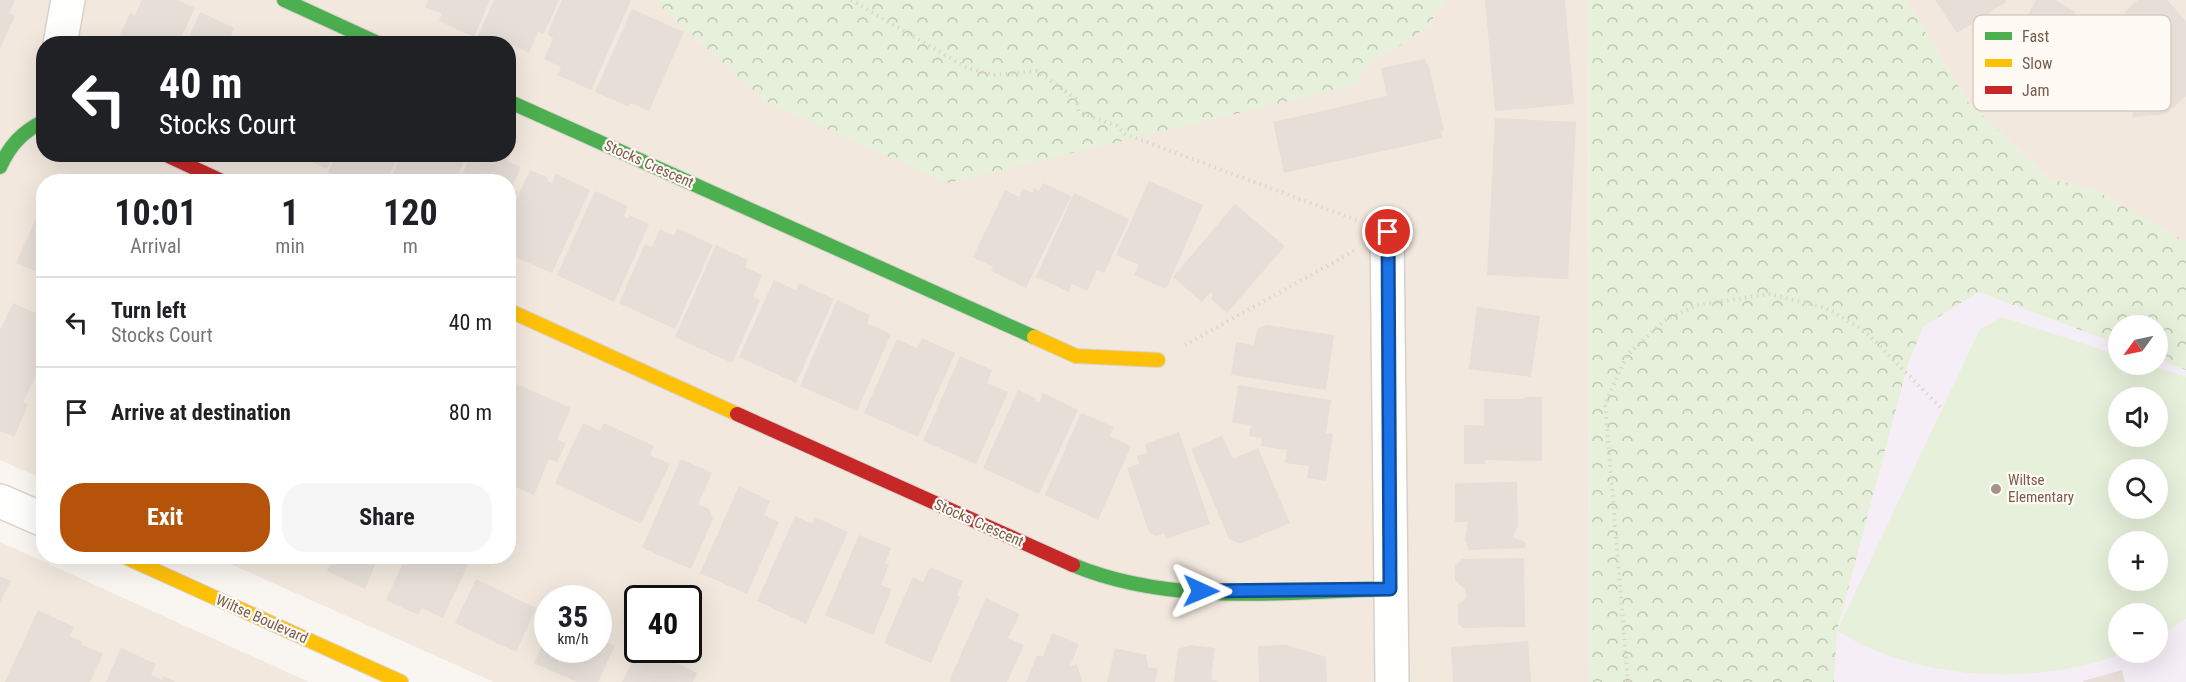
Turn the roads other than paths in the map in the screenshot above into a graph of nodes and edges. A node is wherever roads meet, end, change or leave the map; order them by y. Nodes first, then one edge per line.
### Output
1 (68, 0) edge
2 (284, 0) edge
3 (61, 36) edge
4 (363, 36) edge
5 (516, 105) edge
6 (36, 124) edge
7 (181, 162) edge
8 (0, 167) edge
9 (207, 174) edge
10 (1388, 232) road end
11 (516, 314) edge
12 (1158, 360) road end
13 (0, 501) edge
14 (36, 517) edge
15 (141, 564) edge
16 (1390, 589) junction
17 (401, 682) edge
18 (1392, 682) edge

1 - 3 street
2 - 4 street
5 - 12 street, Stocks Crescent
6 - 8 street
7 - 9 street
10 - 16 street
11 - 16 street, Stocks Crescent
13 - 14 street
15 - 17 street, Wiltse Boulevard
16 - 18 street

